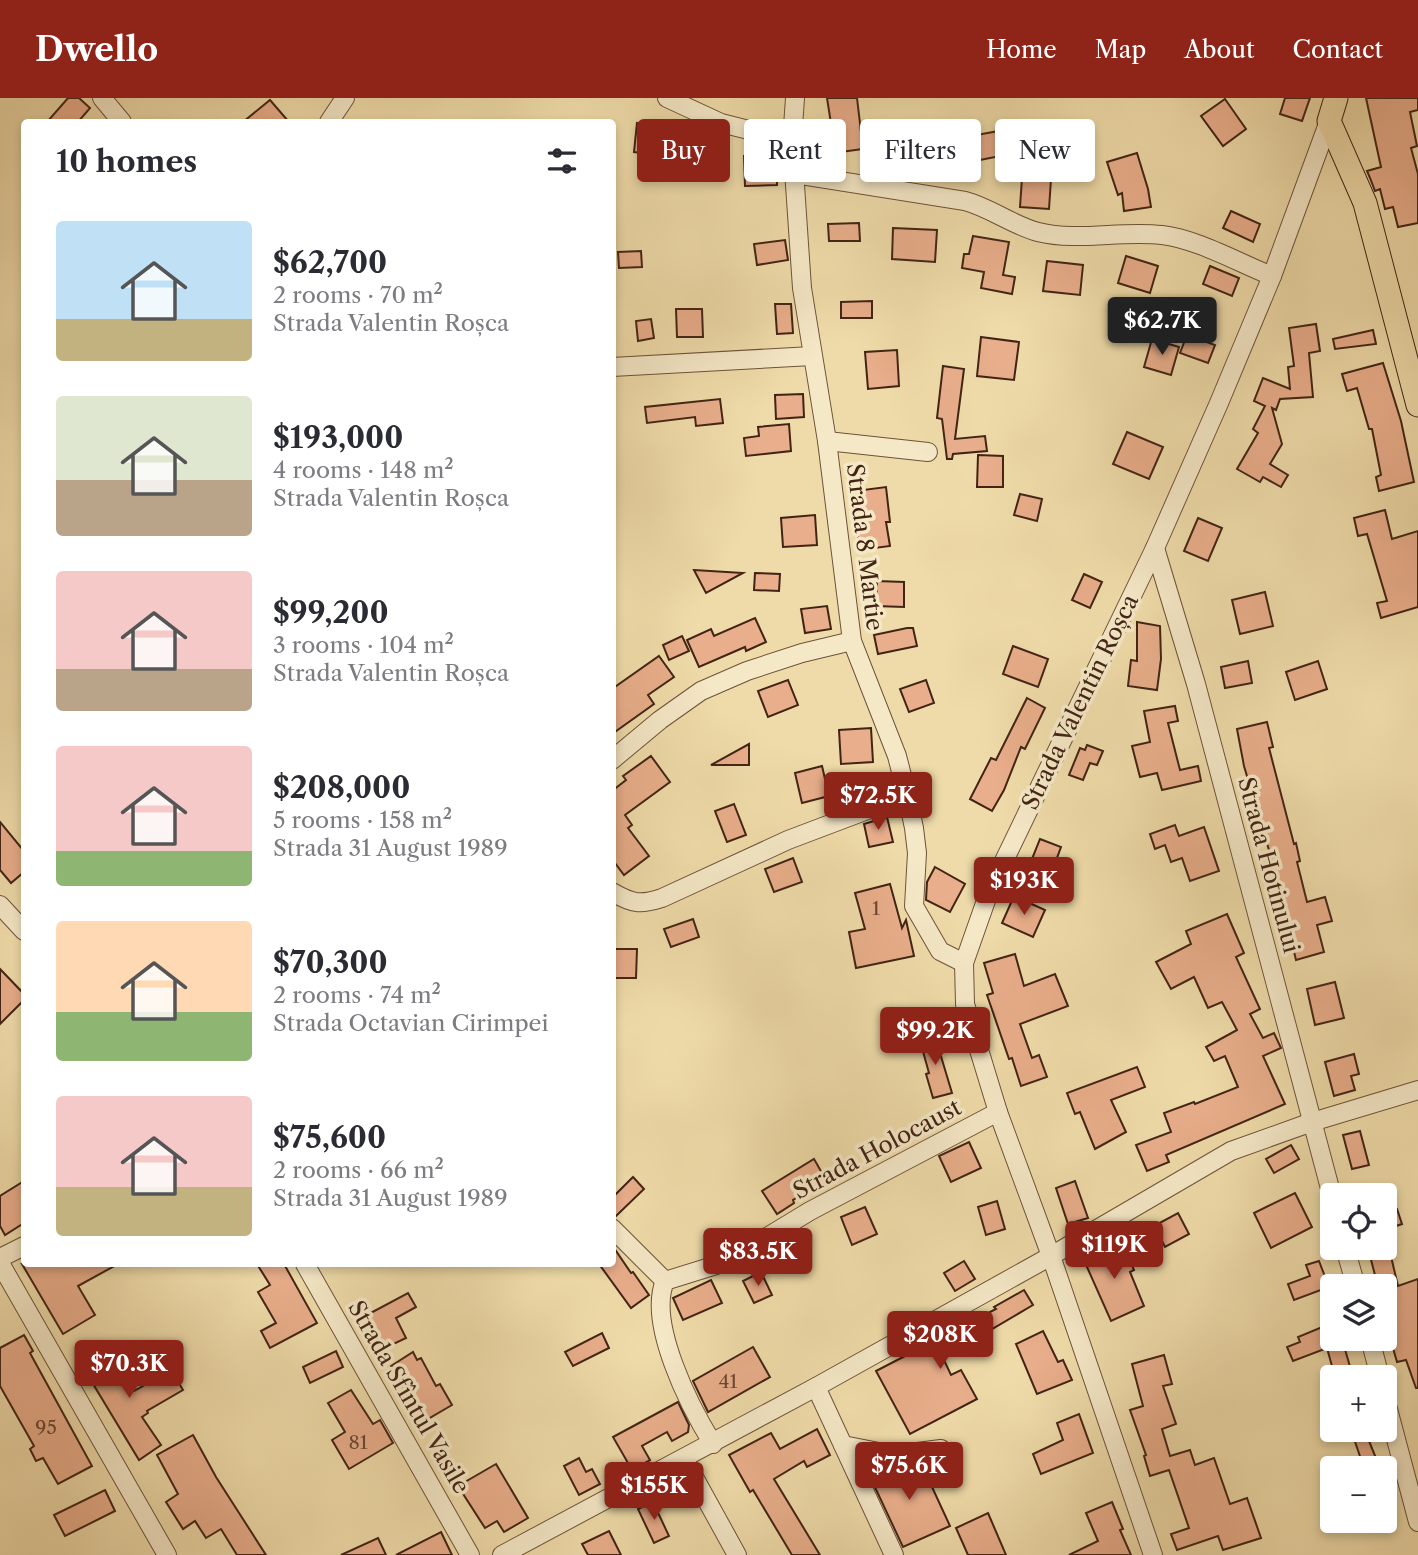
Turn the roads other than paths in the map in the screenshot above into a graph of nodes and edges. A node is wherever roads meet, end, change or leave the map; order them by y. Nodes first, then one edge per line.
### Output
1 (102, 98) edge
2 (345, 98) edge
3 (667, 98) edge
4 (795, 98) edge
5 (1336, 98) edge
6 (120, 119) edge
7 (331, 119) edge
8 (794, 119) edge
9 (1329, 121) junction
10 (744, 128) edge
11 (795, 182) edge
12 (845, 182) edge
13 (1272, 276) junction
14 (812, 356) junction
15 (616, 367) edge
16 (1418, 405) edge
17 (827, 441) junction
18 (928, 452) dead end
19 (1155, 548) junction
20 (852, 641) junction
21 (616, 757) edge
22 (906, 795) junction
23 (616, 894) edge
24 (0, 905) edge
25 (21, 928) edge
26 (964, 963) junction
27 (1418, 1090) edge
28 (998, 1112) junction
29 (1312, 1122) junction
30 (1328, 1183) edge
31 (616, 1232) edge
32 (21, 1248) edge
33 (1051, 1256) junction
34 (0, 1261) edge
35 (310, 1267) edge
36 (665, 1281) junction
37 (816, 1387) junction
38 (1397, 1442) edge
39 (713, 1444) junction
40 (843, 1446) junction
41 (940, 1449) dead end
42 (684, 1459) junction
43 (1418, 1522) edge
44 (167, 1555) edge
45 (470, 1555) edge
46 (502, 1555) edge
47 (737, 1555) edge
48 (894, 1555) edge
49 (1153, 1555) edge

1 - 6 street
2 - 7 street
3 - 10 street
4 - 8 street, Strada 8 Martie
5 - 9 main road, Strada Valentin Roșca
9 - 13 street, Strada Valentin Roșca
9 - 16 main road
11 - 14 street, Strada 8 Martie
12 - 13 street
13 - 19 street, Strada Valentin Roșca
14 - 15 street
14 - 17 street, Strada 8 Martie
17 - 18 street, Strada 8 Martie
17 - 20 street, Strada 8 Martie
19 - 26 street, Strada Valentin Roșca
19 - 29 street, Strada Hotinului
20 - 21 street
20 - 22 street, Strada 8 Martie
22 - 23 street
22 - 26 street, Strada 8 Martie
24 - 25 street
26 - 28 street, Strada Valentin Roșca
27 - 29 street
28 - 33 street, Strada Valentin Roșca
28 - 36 street, Strada Holocaust
29 - 30 street, Strada Hotinului
29 - 33 street
31 - 36 street
32 - 34 street
33 - 37 street
33 - 49 street, Strada Valentin Roșca
34 - 44 street
35 - 45 street, Strada Sfîntul Vasile
36 - 39 street
37 - 39 street
37 - 40 street
38 - 43 street
39 - 42 street
40 - 41 street
40 - 48 street
42 - 46 street
42 - 47 street

